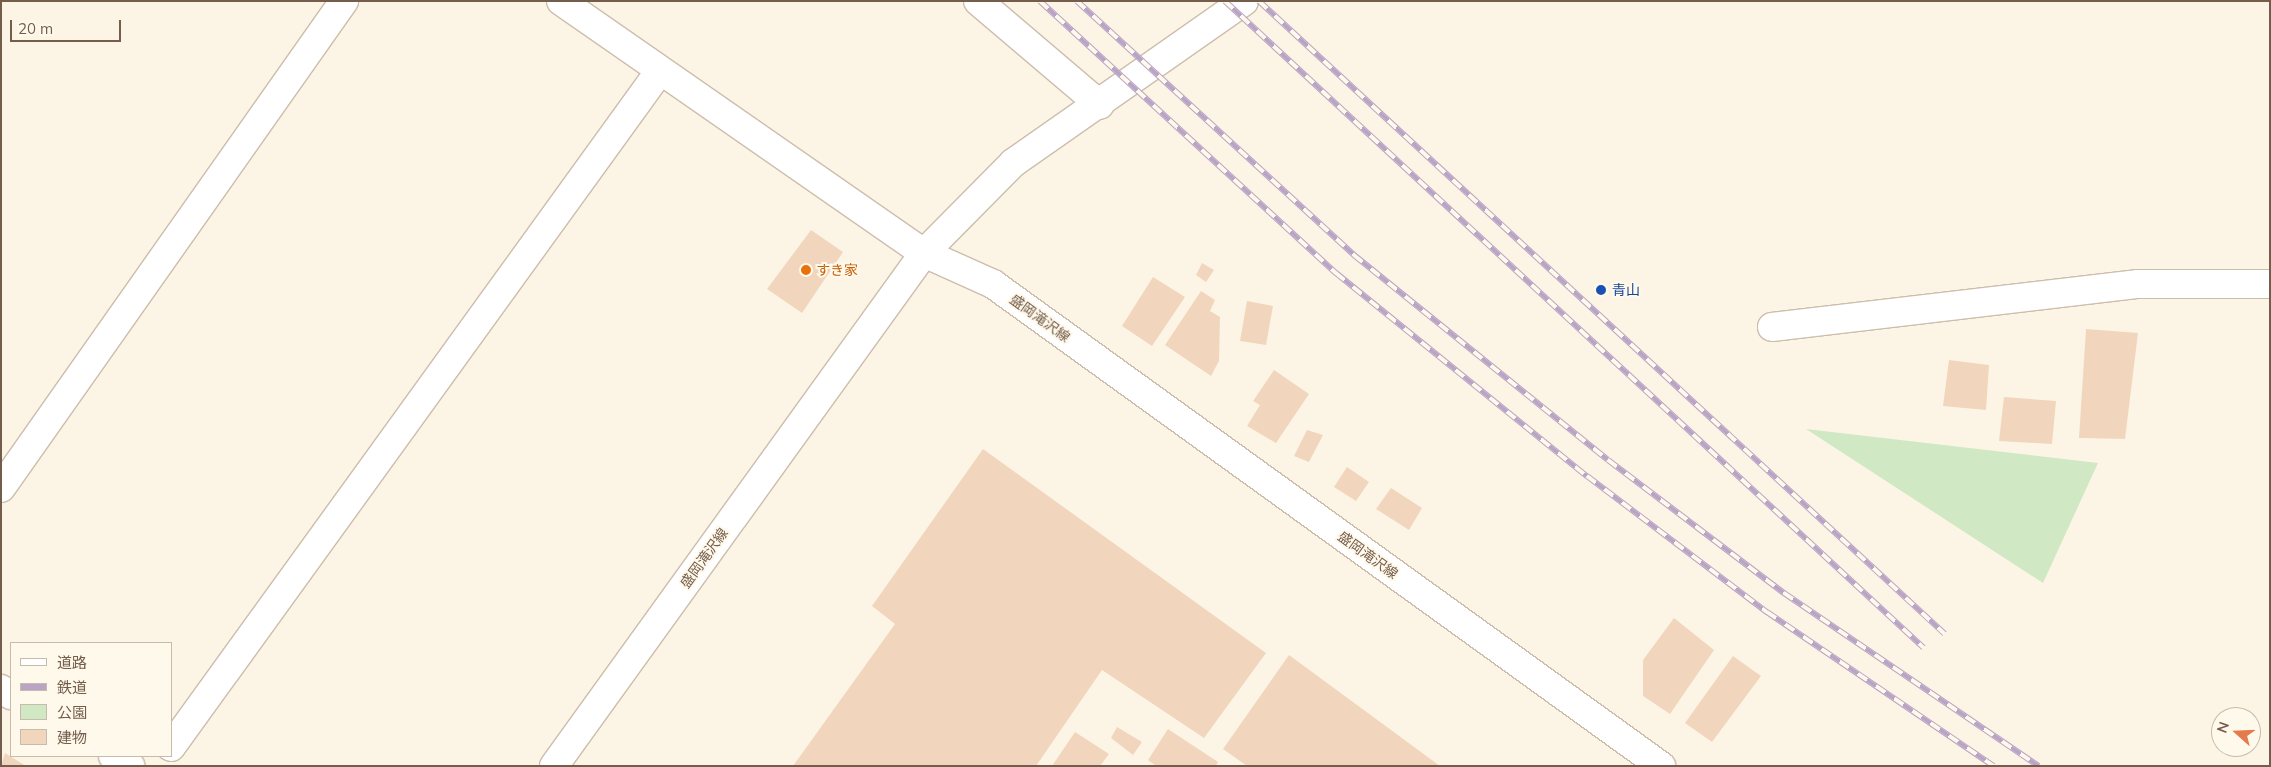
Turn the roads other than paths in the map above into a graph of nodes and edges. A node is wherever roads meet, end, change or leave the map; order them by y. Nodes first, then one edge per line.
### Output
1 (344, 1) edge
2 (561, 1) edge
3 (978, 1) edge
4 (1244, 1) edge
5 (659, 72) junction
6 (1100, 105) junction
7 (924, 253) junction
8 (2270, 284) edge
9 (1772, 327) dead end
10 (1, 488) edge
11 (172, 746) edge
12 (115, 757) edge
13 (130, 766) edge
14 (554, 766) edge
15 (1661, 766) edge

1 - 10 street
2 - 5 street
3 - 6 street
4 - 6 street
5 - 7 street
5 - 11 street
6 - 7 street
7 - 14 street, 盛岡滝沢線
7 - 15 street, 盛岡滝沢線
8 - 9 street
12 - 13 street

